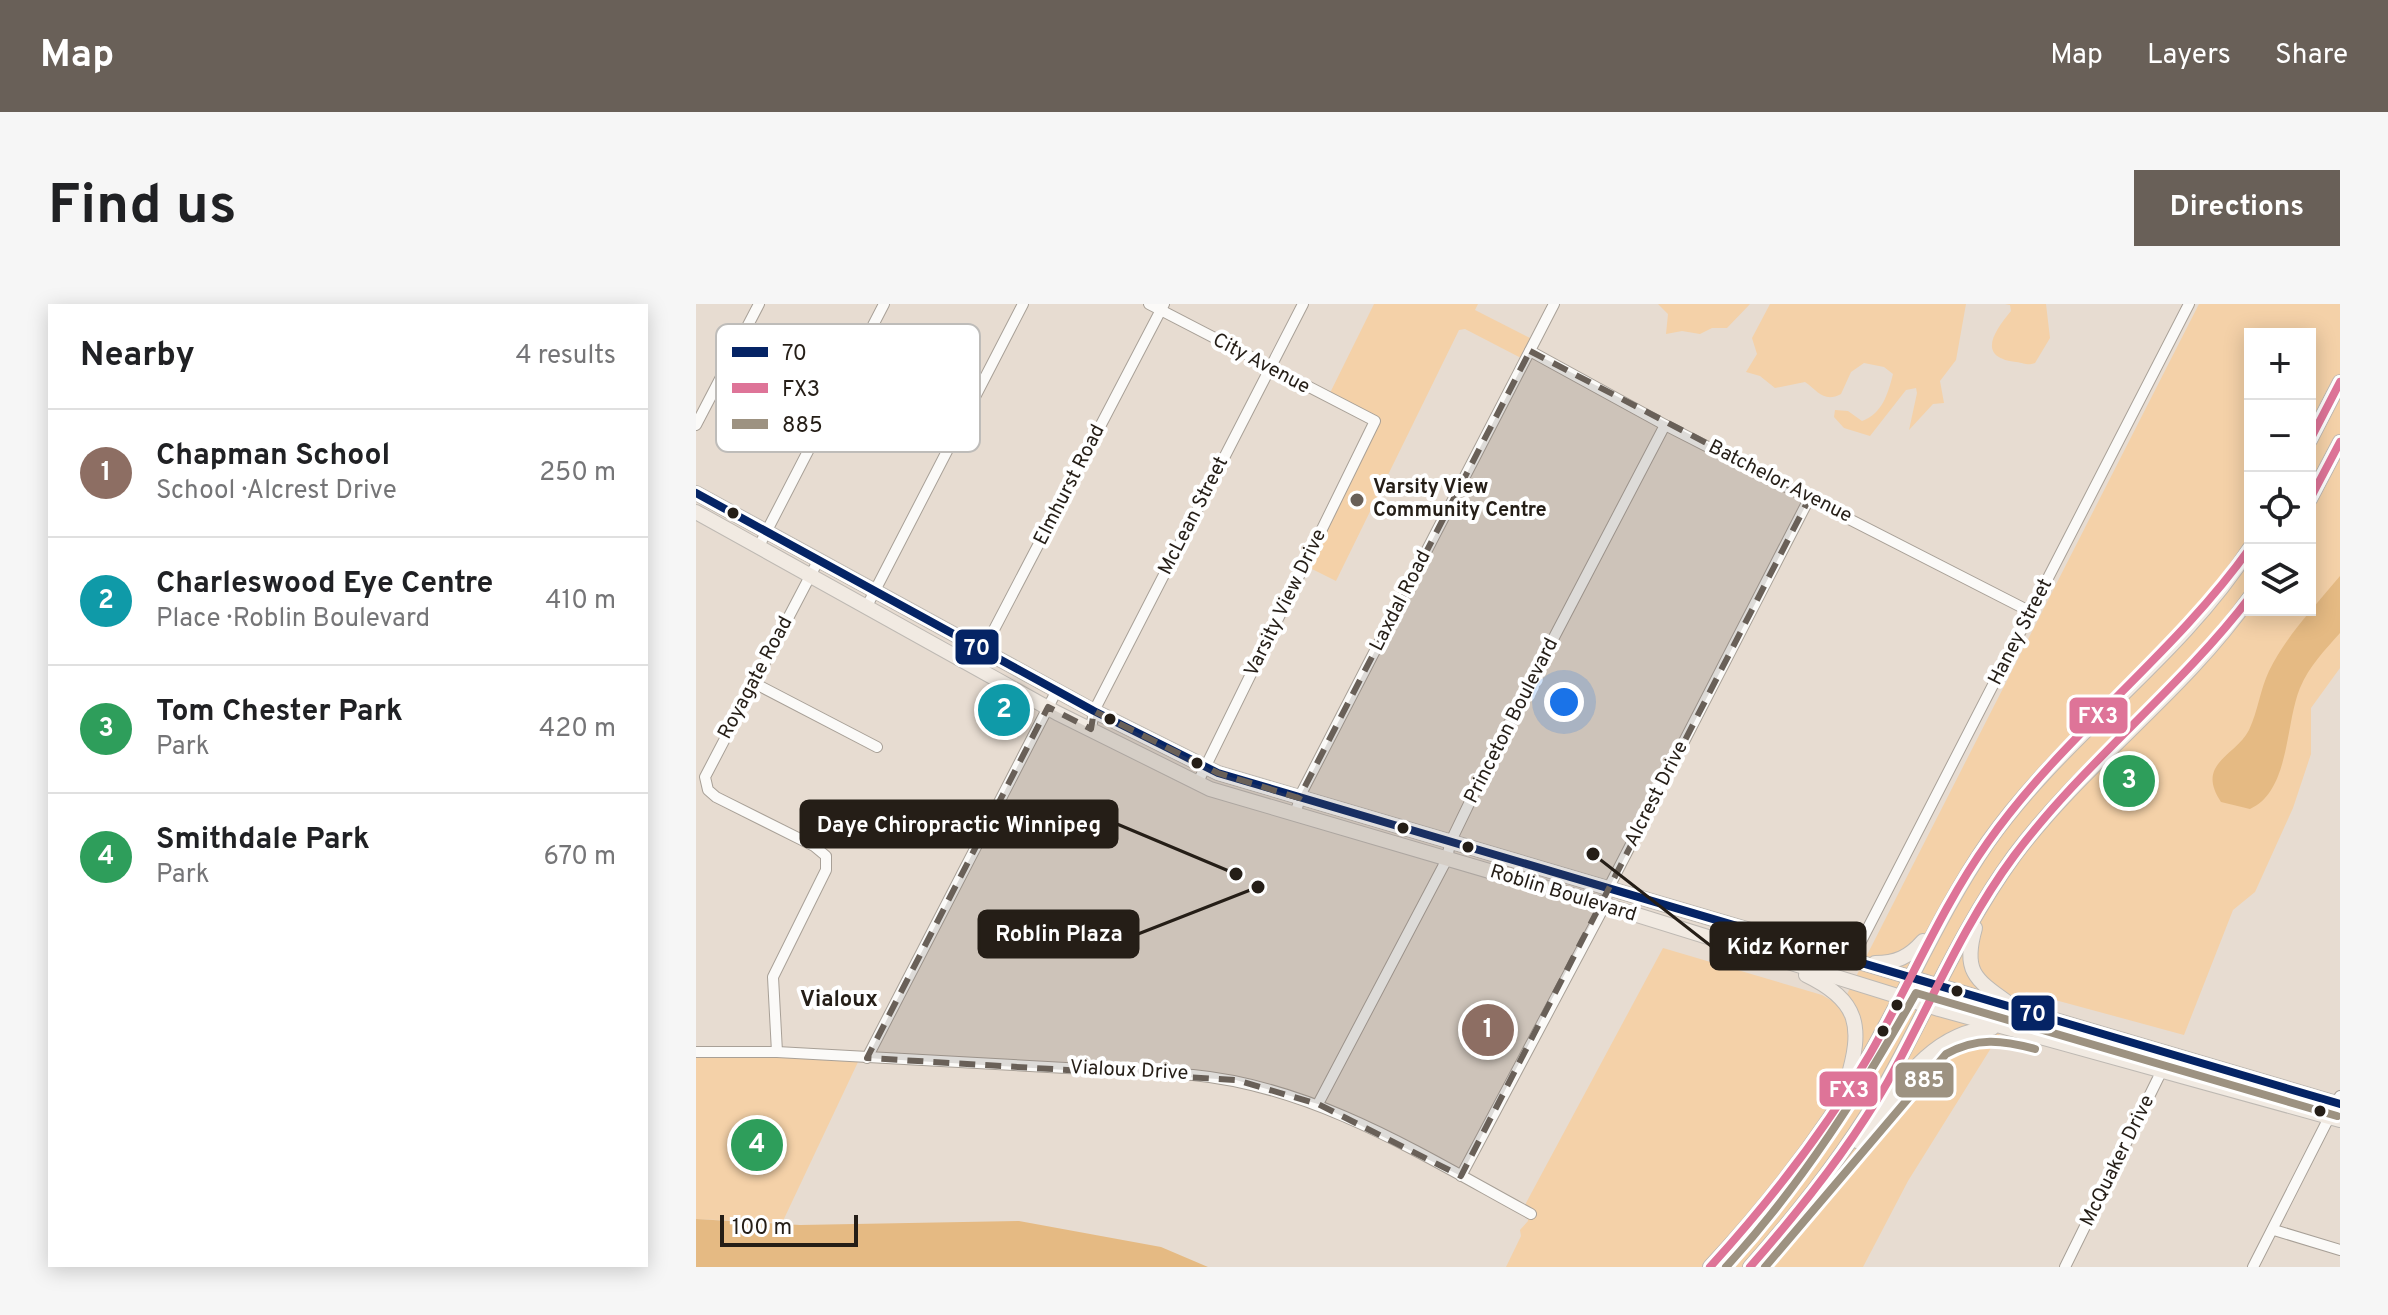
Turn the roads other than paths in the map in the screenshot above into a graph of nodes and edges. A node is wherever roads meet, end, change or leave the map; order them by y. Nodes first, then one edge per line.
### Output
1 (759, 304) edge
2 (884, 304) edge
3 (1023, 304) edge
4 (1149, 304) edge
5 (1303, 304) edge
6 (1554, 304) edge
7 (2189, 304) edge
8 (1162, 307) edge
9 (749, 324) edge
10 (874, 324) edge
11 (1530, 351) junction
12 (1270, 369) junction
13 (2340, 382) edge
14 (716, 387) edge
15 (980, 388) edge
16 (1375, 421) joint
17 (696, 425) edge
18 (1665, 425) junction
19 (2316, 428) edge
20 (2340, 442) edge
21 (808, 452) edge
22 (947, 452) edge
23 (2316, 488) edge
24 (696, 493) edge
25 (1810, 497) junction
26 (696, 512) edge
27 (767, 532) junction
28 (759, 546) junction
29 (2244, 556) edge
30 (819, 559) junction
31 (811, 575) junction
32 (876, 590) junction
33 (2244, 604) edge
34 (867, 606) junction
35 (2031, 612) junction
36 (984, 649) junction
37 (975, 666) junction
38 (754, 683) junction
39 (1057, 690) junction
40 (1048, 707) junction
41 (1094, 711) junction
42 (1091, 729) junction
43 (877, 747) dead end
44 (1205, 767) junction
45 (1197, 784) junction
46 (1300, 799) junction
47 (1295, 814) junction
48 (1450, 843) junction
49 (1447, 859) junction
50 (1608, 889) junction
51 (1983, 903) junction
52 (1605, 905) junction
53 (1941, 919) junction
54 (1852, 959) junction
55 (1777, 960) junction
56 (1870, 963) junction
57 (1910, 979) junction
58 (1938, 987) junction
59 (1901, 996) junction
60 (1928, 1006) junction
61 (2017, 1009) junction
62 (2005, 1028) junction
63 (696, 1052) edge
64 (777, 1052) junction
65 (2170, 1054) junction
66 (867, 1058) junction
67 (2162, 1070) junction
68 (1842, 1101) junction
69 (1318, 1104) junction
70 (2337, 1108) edge
71 (1837, 1160) junction
72 (1461, 1176) junction
73 (1531, 1214) dead end
74 (2274, 1230) junction
75 (2340, 1250) edge
76 (1710, 1267) edge
77 (1750, 1267) edge
78 (2065, 1267) edge
79 (2253, 1267) edge

1 - 9 street
2 - 10 street
3 - 15 street
4 - 8 street, City Avenue
5 - 12 street, McLean Street
6 - 11 street, Laxdal Road
7 - 35 street, Haney Street
8 - 12 street, City Avenue
8 - 36 street, Elmhurst Road
11 - 18 street, Batchelor Avenue
11 - 46 street, Laxdal Road
12 - 16 street, City Avenue
12 - 41 street, McLean Street
13 - 19 main road
14 - 17 street
16 - 44 street, Varsity View Drive
18 - 25 street, Batchelor Avenue
18 - 48 street, Princeton Boulevard
20 - 23 main road
21 - 27 street
22 - 32 street
24 - 27 main road, Roblin Boulevard
25 - 35 street, Batchelor Avenue
25 - 50 street, Alcrest Drive
26 - 28 main road, Roblin Boulevard
27 - 28 street
27 - 30 main road, Roblin Boulevard
28 - 31 main road, Roblin Boulevard
29 - 53 main road
30 - 31 street, Royagate Road
30 - 32 main road, Roblin Boulevard
31 - 34 main road, Roblin Boulevard
31 - 38 street, Royagate Road
32 - 34 street
32 - 36 main road, Roblin Boulevard
33 - 51 main road
34 - 37 main road, Roblin Boulevard
35 - 54 street, Haney Street
36 - 37 street, Elmhurst Road
36 - 39 main road, Roblin Boulevard
37 - 40 main road, Roblin Boulevard
38 - 43 street
38 - 64 street, Royagate Road
39 - 40 street
39 - 41 main road, Roblin Boulevard
40 - 42 main road, Roblin Boulevard
40 - 66 street
41 - 42 street, McLean Street
41 - 44 main road, Roblin Boulevard
42 - 45 main road, Roblin Boulevard
44 - 45 street, Varsity View Drive
44 - 46 main road, Roblin Boulevard
45 - 47 main road, Roblin Boulevard
46 - 47 street, Laxdal Road
46 - 48 main road, Roblin Boulevard
47 - 49 main road, Roblin Boulevard
48 - 49 street, Princeton Boulevard
48 - 50 main road, Roblin Boulevard
49 - 52 main road, Roblin Boulevard
49 - 69 street, Princeton Boulevard
50 - 52 street, Alcrest Drive
50 - 54 main road, Roblin Boulevard
51 - 58 main road
51 - 61 main road
52 - 55 main road, Roblin Boulevard
52 - 72 street, Alcrest Drive
53 - 56 main road
53 - 57 main road
54 - 56 main road, Roblin Boulevard
55 - 59 main road, Roblin Boulevard
55 - 68 main road
56 - 57 main road, Roblin Boulevard
57 - 58 main road, Roblin Boulevard
57 - 59 main road
58 - 60 main road
58 - 61 main road, Roblin Boulevard
59 - 60 main road, Roblin Boulevard
59 - 68 main road
60 - 62 main road, Roblin Boulevard
60 - 71 main road
61 - 65 main road, Roblin Boulevard
62 - 67 main road, Roblin Boulevard
62 - 71 main road
63 - 64 street, Vialoux Drive
64 - 66 street, Vialoux Drive
65 - 67 street, McQuaker Drive
65 - 70 main road, Roblin Boulevard
66 - 69 street, Vialoux Drive
67 - 70 main road, Roblin Boulevard
67 - 78 street, McQuaker Drive
68 - 76 main road
69 - 72 street, Vialoux Drive
70 - 74 street
71 - 77 main road
72 - 73 street, Vialoux Drive
74 - 75 street
74 - 79 street

